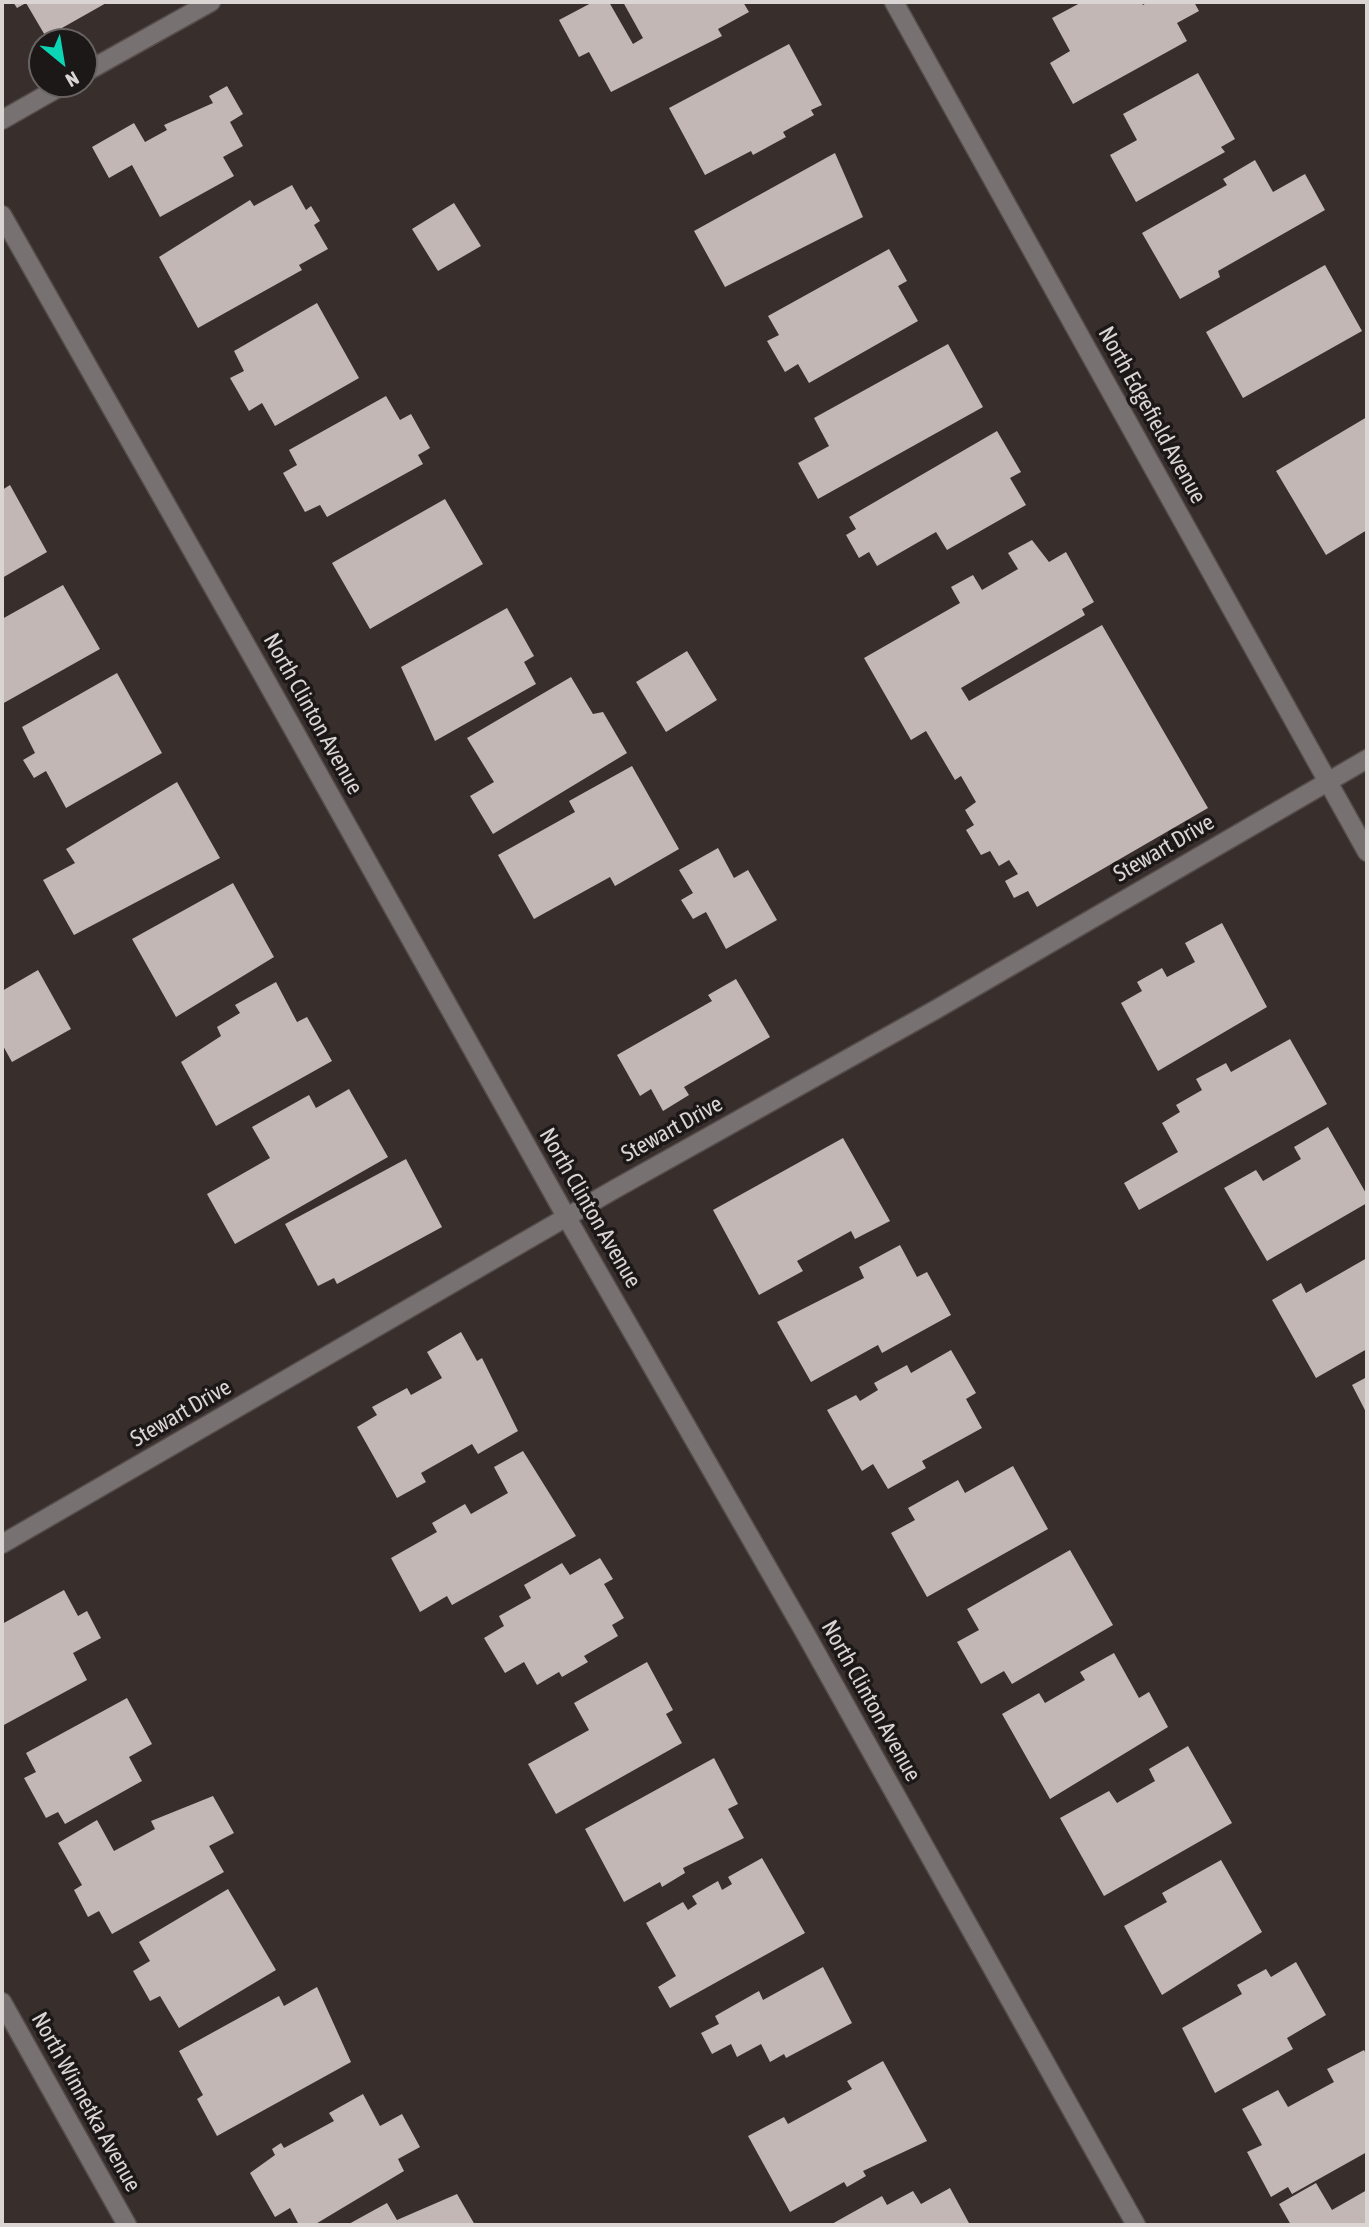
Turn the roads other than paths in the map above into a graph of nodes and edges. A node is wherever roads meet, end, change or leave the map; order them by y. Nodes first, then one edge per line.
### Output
1 (211, 2) edge
2 (894, 2) edge
3 (98, 65) edge
4 (40, 98) edge
5 (2, 120) edge
6 (2, 215) edge
7 (1367, 759) edge
8 (1327, 782) junction
9 (1367, 852) edge
10 (567, 1218) junction
11 (2, 1544) edge
12 (2, 2003) edge
13 (127, 2225) edge
14 (1136, 2225) edge

1 - 3 street
2 - 8 street, North Edgefield Avenue
4 - 5 street
6 - 10 street, North Clinton Avenue
7 - 8 street, Stewart Drive
8 - 9 street, North Edgefield Avenue
8 - 10 street, Stewart Drive
10 - 11 street, Stewart Drive
10 - 14 street, North Clinton Avenue
12 - 13 street, North Winnetka Avenue

